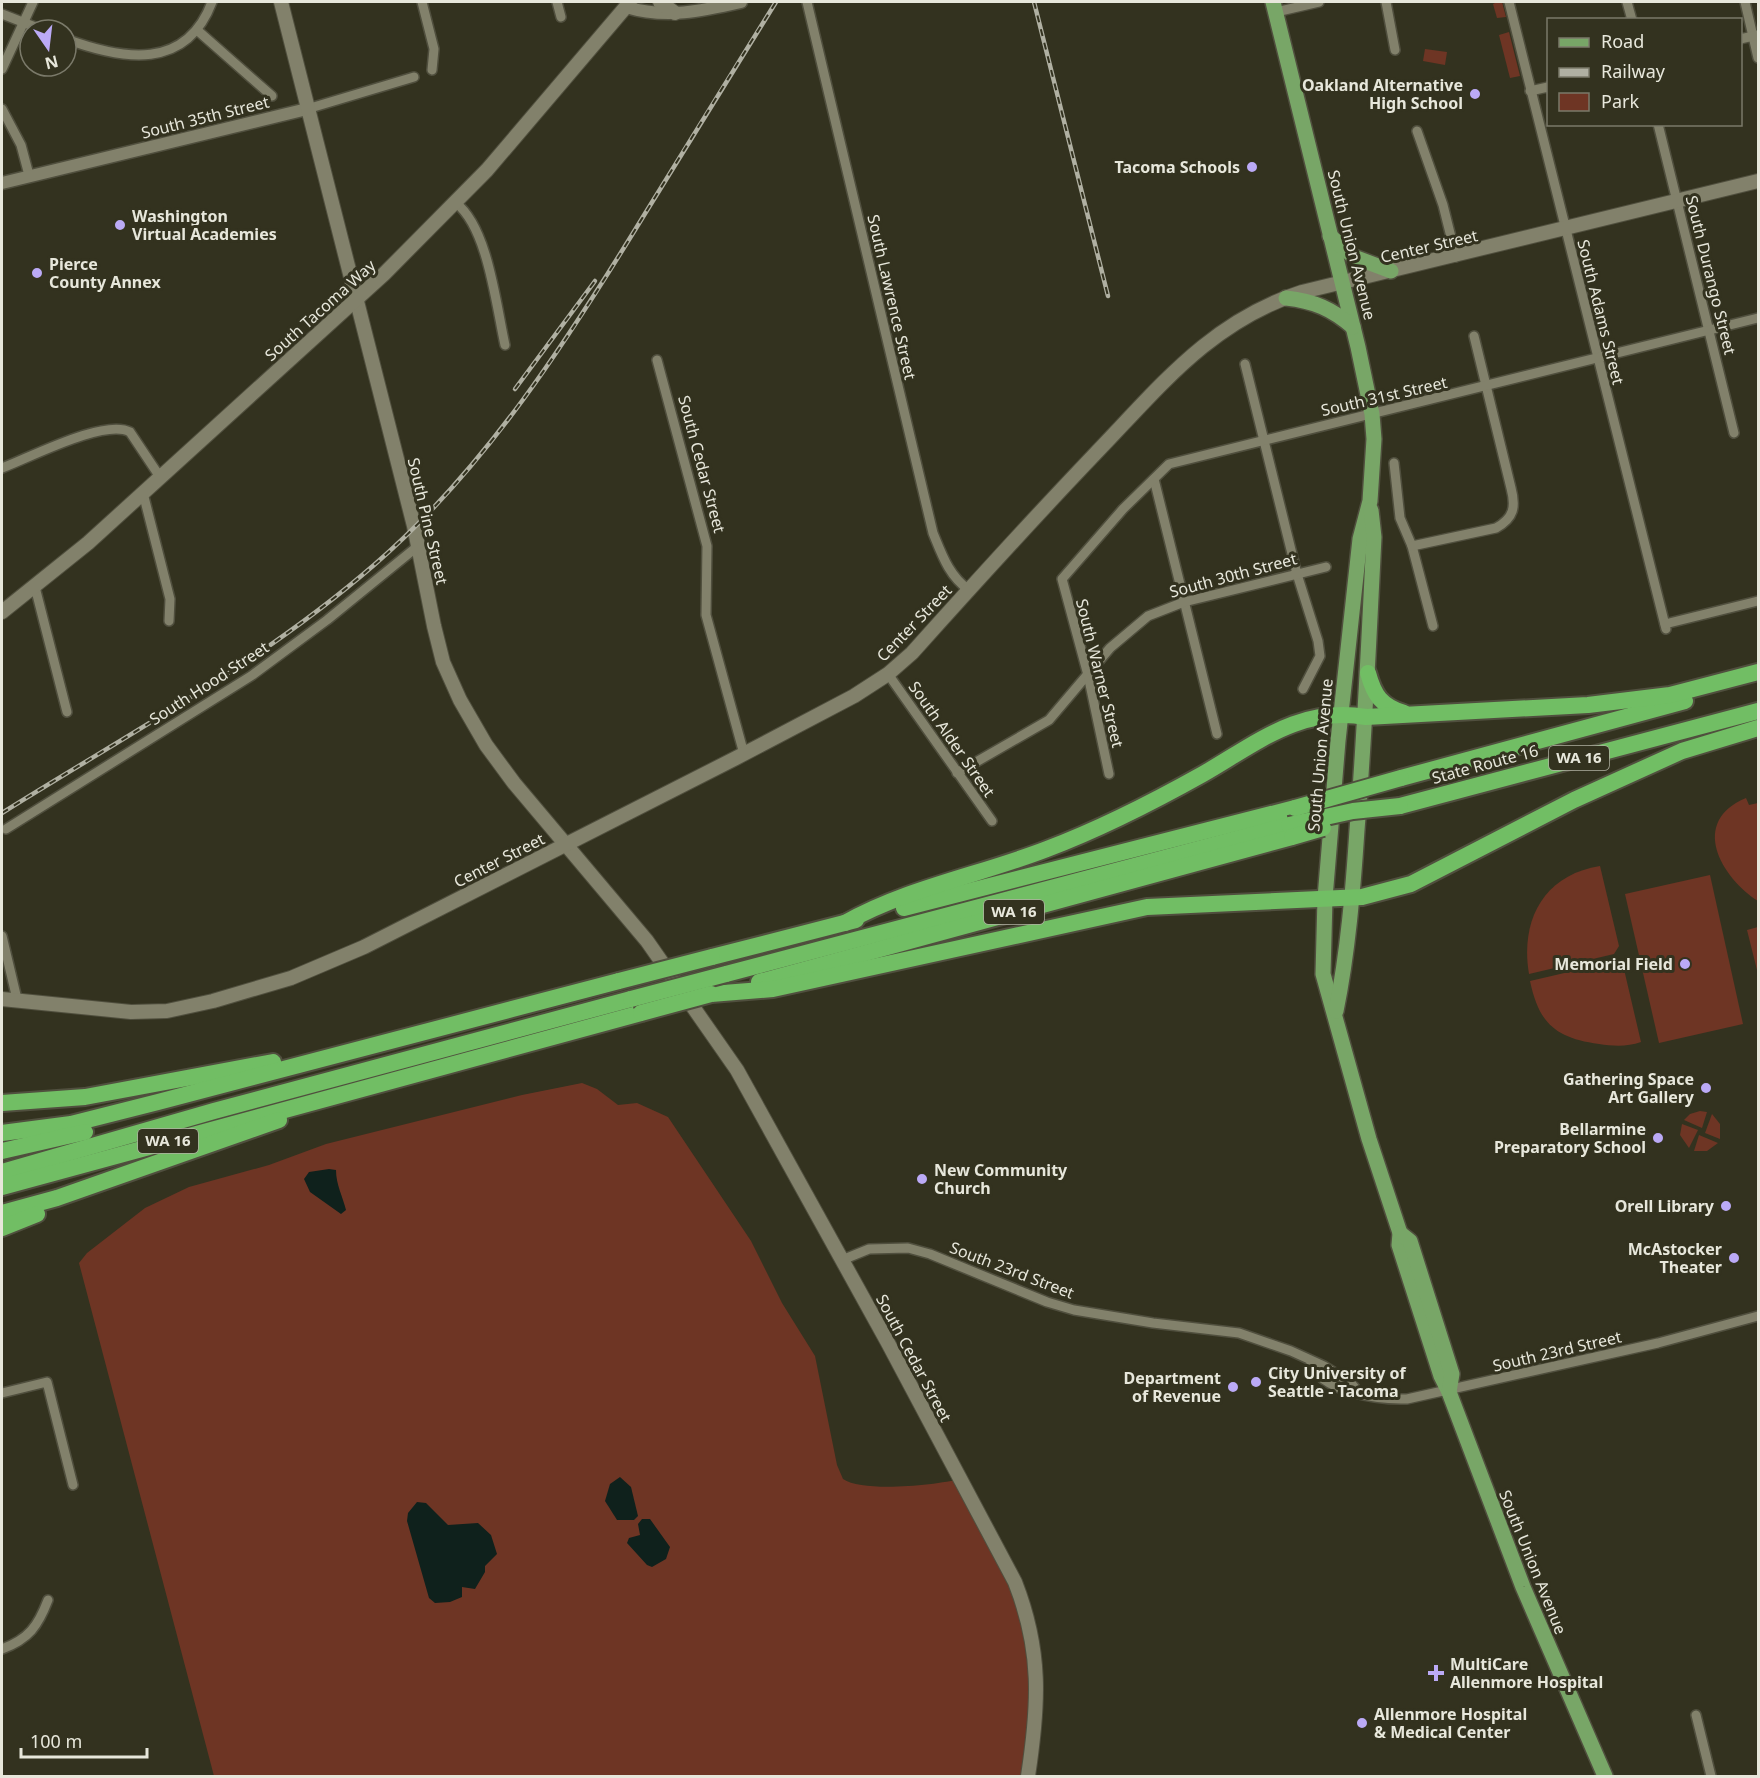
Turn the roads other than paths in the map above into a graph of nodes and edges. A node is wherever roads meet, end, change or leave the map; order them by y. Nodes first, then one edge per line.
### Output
1 (33, 2) edge
2 (212, 2) edge
3 (281, 2) edge
4 (422, 2) edge
5 (557, 2) edge
6 (660, 2) edge
7 (741, 2) edge
8 (807, 2) edge
9 (1319, 2) edge
10 (1386, 2) edge
11 (1509, 2) edge
12 (1627, 2) edge
13 (1745, 2) edge
14 (628, 4) edge
15 (1274, 7) edge
16 (675, 13) junction
17 (2, 14) edge
18 (561, 17) dead end
19 (25, 18) edge
20 (1631, 18) edge
21 (18, 19) edge
22 (196, 30) junction
23 (18, 32) edge
24 (1756, 36) edge
25 (78, 43) edge
26 (1395, 50) dead end
27 (1758, 58) edge
28 (2, 69) edge
29 (432, 70) dead end
30 (414, 77) dead end
31 (1547, 87) edge
32 (1530, 91) junction
33 (272, 96) dead end
34 (2, 109) edge
35 (307, 109) junction
36 (1658, 126) edge
37 (1418, 131) dead end
38 (29, 176) junction
39 (1758, 181) edge
40 (2, 183) edge
41 (1677, 202) junction
42 (456, 203) junction
43 (1565, 230) junction
44 (1330, 236) junction
45 (1456, 257) junction
46 (1391, 271) junction
47 (1342, 283) junction
48 (1286, 298) junction
49 (355, 300) junction
50 (1758, 318) edge
51 (1353, 327) junction
52 (1709, 330) junction
53 (1474, 336) dead end
54 (505, 345) dead end
55 (1597, 358) junction
56 (657, 360) dead end
57 (1245, 364) dead end
58 (1486, 387) junction
59 (1372, 414) junction
60 (1734, 433) dead end
61 (1263, 440) junction
62 (1394, 463) dead end
63 (2, 468) edge
64 (160, 477) junction
65 (1154, 479) junction
66 (143, 493) junction
67 (1370, 501) junction
68 (417, 546) junction
69 (1412, 546) junction
70 (1326, 567) dead end
71 (1297, 574) junction
72 (1062, 579) joint
73 (35, 587) junction
74 (969, 590) junction
75 (1758, 601) edge
76 (1184, 602) junction
77 (2, 612) edge
78 (169, 621) dead end
79 (1433, 626) dead end
80 (1758, 672) edge
81 (1368, 673) junction
82 (888, 674) junction
83 (1088, 675) junction
84 (1758, 682) edge
85 (1303, 688) dead end
86 (1758, 711) edge
87 (67, 712) dead end
88 (1341, 713) junction
89 (1410, 715) junction
90 (1366, 717) junction
91 (1758, 728) edge
92 (1217, 734) dead end
93 (744, 754) junction
94 (957, 773) junction
95 (1108, 774) dead end
96 (992, 821) dead end
97 (6, 829) dead end
98 (564, 846) junction
99 (1351, 897) junction
100 (1324, 898) junction
101 (845, 923) junction
102 (2, 936) edge
103 (676, 982) joint
104 (735, 985) junction
105 (2, 999) edge
106 (17, 999) junction
107 (1335, 1012) junction
108 (315, 1060) junction
109 (336, 1097) junction
110 (158, 1102) junction
111 (2, 1103) edge
112 (158, 1127) junction
113 (2, 1133) edge
114 (2, 1151) edge
115 (188, 1153) junction
116 (2, 1163) edge
117 (2, 1172) edge
118 (2, 1187) edge
119 (2, 1213) edge
120 (2, 1228) edge
121 (842, 1260) junction
122 (1758, 1316) edge
123 (1449, 1392) junction
124 (2, 1394) edge
125 (73, 1485) dead end
126 (48, 1600) dead end
127 (2, 1649) edge
128 (1696, 1715) dead end
129 (1028, 1776) edge
130 (1605, 1776) edge
131 (1711, 1776) edge

1 - 19 street
2 - 22 street
3 - 35 main road, South Pine Street
4 - 29 street
5 - 18 street
6 - 16 main road
7 - 16 street
8 - 74 street, South Lawrence Street
9 - 15 street
10 - 26 street
11 - 32 street, South Adams Street
12 - 20 street
13 - 24 street
14 - 16 street
14 - 42 main road, South Tacoma Way
15 - 44 main road, South Union Avenue
17 - 21 street
22 - 25 street
22 - 33 street
23 - 28 street
24 - 27 street
30 - 35 street, South 35th Street
31 - 32 street
32 - 43 street, South Adams Street
34 - 38 street
35 - 38 street, South 35th Street
35 - 49 main road, South Pine Street
36 - 41 street, South Durango Street
37 - 45 street
38 - 40 street, South 35th Street
39 - 41 main road, Center Street
41 - 43 main road, Center Street
41 - 52 street, South Durango Street
42 - 49 main road, South Tacoma Way
42 - 54 street
43 - 45 main road, Center Street
43 - 55 street, South Adams Street
44 - 46 main road
44 - 47 main road, South Union Avenue
45 - 46 main road, Center Street
46 - 47 main road, Center Street
47 - 48 main road, Center Street
47 - 51 main road, South Union Avenue
48 - 51 main road
48 - 74 main road, Center Street
49 - 64 main road, South Tacoma Way
49 - 68 main road, South Pine Street
50 - 52 street, South 31st Street
51 - 59 main road, South Union Avenue
52 - 55 street, South 31st Street
52 - 60 street, South Durango Street
53 - 58 street
55 - 58 street, South 31st Street
55 - 75 street, South Adams Street
56 - 93 street, South Cedar Street
57 - 61 street
58 - 59 street, South 31st Street
58 - 69 street
59 - 61 street, South 31st Street
59 - 67 main road, South Union Avenue
61 - 65 street, South 31st Street
61 - 71 street
62 - 69 street
63 - 64 street
64 - 66 main road, South Tacoma Way
65 - 72 street, South 31st Street
65 - 76 street
66 - 73 main road, South Tacoma Way
66 - 78 street
67 - 81 main road, South Union Avenue
67 - 88 main road, South Union Avenue
68 - 97 street, South Hood Street
68 - 98 main road, South Pine Street
69 - 79 street
70 - 71 street, South 30th Street
71 - 76 street, South 30th Street
71 - 85 street
72 - 83 street, South Warner Street
73 - 77 main road, South Tacoma Way
73 - 87 street
74 - 82 main road, Center Street
76 - 83 street, South 30th Street
76 - 92 street
80 - 89 highway
81 - 89 highway
81 - 90 main road, South Union Avenue
82 - 93 main road, Center Street
82 - 94 street, South Alder Street
83 - 94 street, South 30th Street
83 - 95 street, South Warner Street
84 - 101 highway, State Route 16 / WA 16, bridge
86 - 104 highway, State Route 16 / WA 16, bridge
88 - 90 highway
88 - 100 main road, South Union Avenue
88 - 101 highway
89 - 90 highway
90 - 99 main road, South Union Avenue
91 - 99 highway
93 - 98 main road, Center Street
94 - 96 street, South Alder Street
98 - 103 main road, South Pine Street
98 - 106 main road, Center Street
99 - 100 highway
99 - 107 main road, South Union Avenue
100 - 104 highway
100 - 107 main road, South Union Avenue
101 - 108 highway, WA 16, bridge
102 - 106 street
103 - 121 main road, South Cedar Street
104 - 109 highway, WA 16, bridge
104 - 112 highway, bridge
105 - 106 main road, Center Street
107 - 123 main road, South Union Avenue
108 - 110 highway, WA 16
108 - 111 highway
109 - 115 highway
109 - 118 highway, WA 16
110 - 113 highway, WA 16
110 - 114 highway
112 - 116 highway
112 - 117 highway
115 - 119 highway
115 - 120 highway
121 - 123 street, South 23rd Street
121 - 129 main road, South Cedar Street
122 - 123 street, South 23rd Street
123 - 130 main road, South Union Avenue
124 - 125 street
126 - 127 street
128 - 131 street

